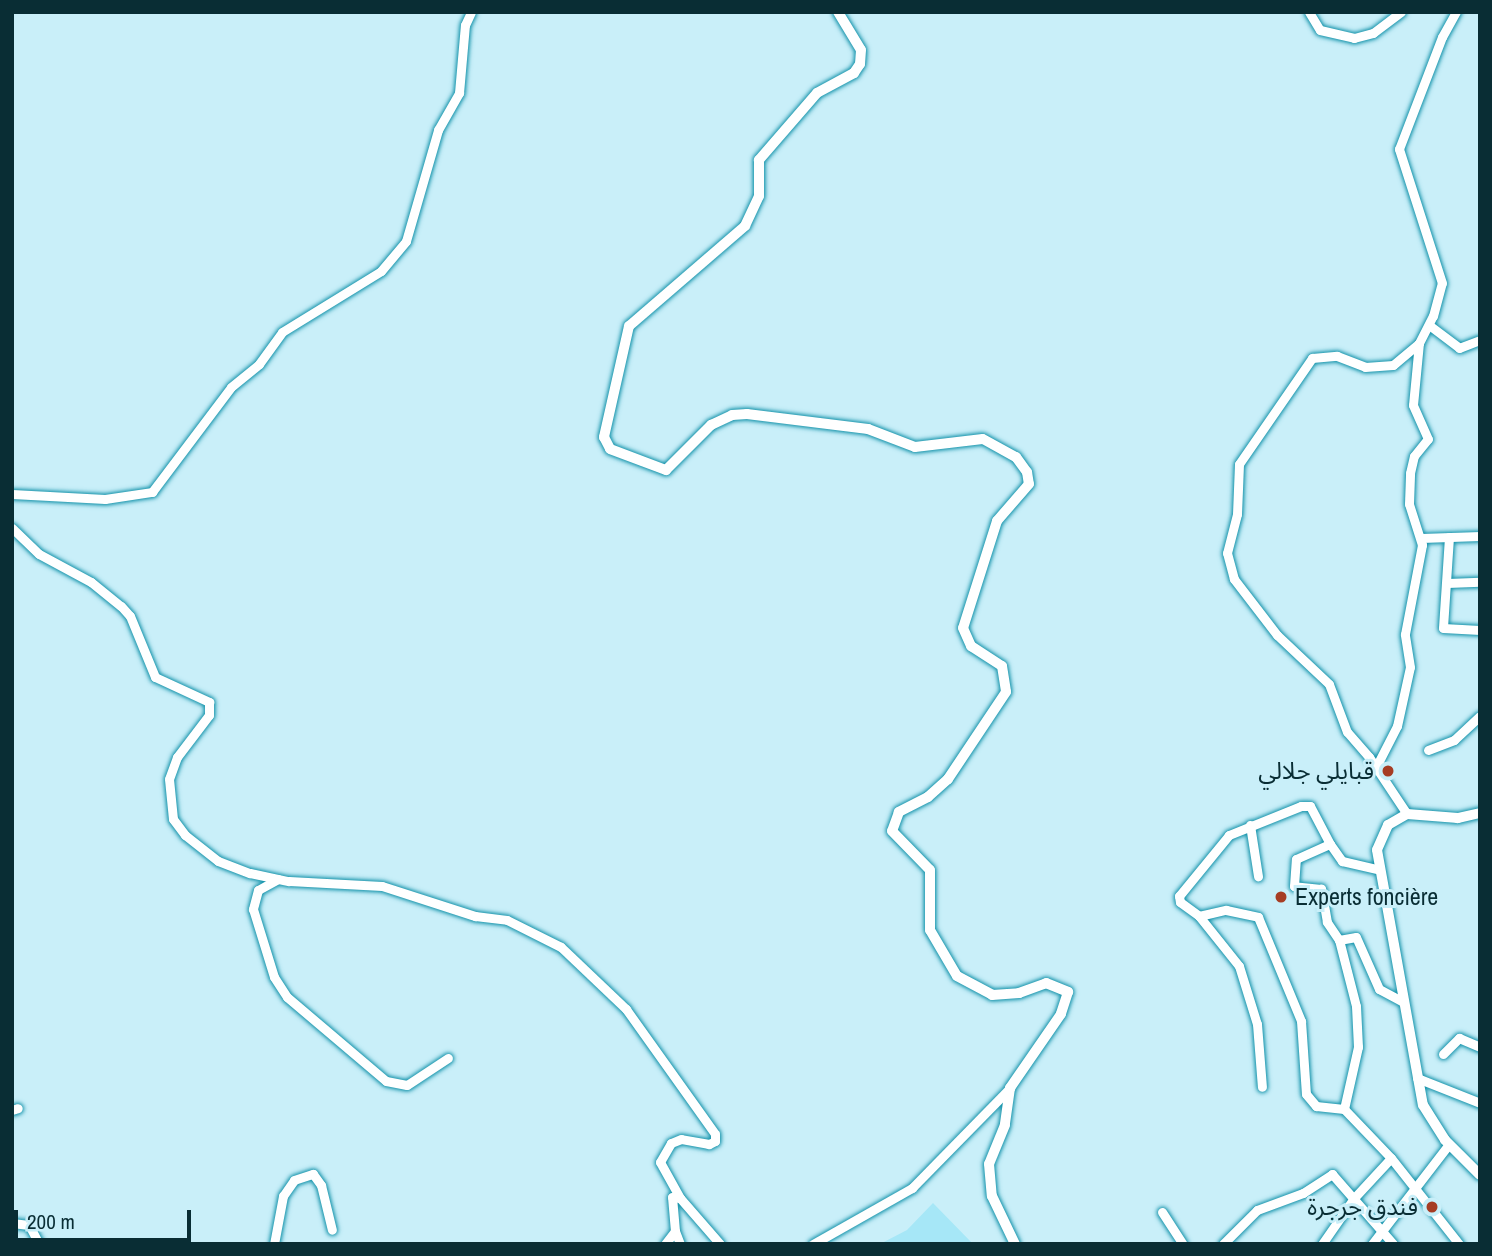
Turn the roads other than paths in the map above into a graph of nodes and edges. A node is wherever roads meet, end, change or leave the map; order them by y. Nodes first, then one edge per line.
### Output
1 (471, 12) edge
2 (838, 12) edge
3 (1309, 12) edge
4 (1401, 12) edge
5 (1456, 12) edge
6 (1429, 325) junction
7 (1480, 340) edge
8 (1419, 343) junction
9 (12, 494) edge
10 (12, 528) edge
11 (1480, 536) edge
12 (1449, 537) junction
13 (1421, 538) junction
14 (1480, 582) edge
15 (1447, 583) junction
16 (1480, 630) edge
17 (1480, 716) edge
18 (1428, 750) dead end
19 (1376, 767) junction
20 (1480, 813) edge
21 (1407, 814) junction
22 (1250, 825) junction
23 (1330, 844) junction
24 (1378, 869) junction
25 (1258, 876) dead end
26 (278, 879) junction
27 (1199, 916) junction
28 (1339, 940) junction
29 (1403, 1002) junction
30 (1480, 1047) edge
31 (1443, 1054) dead end
32 (448, 1058) dead end
33 (1417, 1078) junction
34 (1262, 1087) dead end
35 (1010, 1088) junction
36 (1480, 1103) edge
37 (1344, 1109) junction
38 (1449, 1144) junction
39 (1391, 1158) junction
40 (1480, 1175) edge
41 (1415, 1186) junction
42 (680, 1198) junction
43 (1353, 1198) junction
44 (1161, 1212) dead end
45 (12, 1223) edge
46 (331, 1230) dead end
47 (1382, 1230) junction
48 (675, 1231) junction
49 (39, 1244) edge
50 (274, 1244) edge
51 (665, 1244) edge
52 (680, 1244) edge
53 (720, 1244) edge
54 (813, 1244) edge
55 (1016, 1244) edge
56 (1183, 1244) edge
57 (1223, 1244) edge
58 (1322, 1244) edge
59 (1372, 1244) edge
60 (1393, 1244) edge
61 (1459, 1244) edge

1 - 9 street
2 - 35 main road
3 - 4 street
5 - 6 street
6 - 7 street
6 - 8 street
8 - 13 street
8 - 19 street
10 - 26 street
11 - 12 street
12 - 13 street
12 - 15 street
13 - 19 street
14 - 15 street
15 - 16 street
17 - 18 street
19 - 21 street
20 - 21 main road
21 - 24 main road
22 - 23 street
22 - 25 street
22 - 27 street
23 - 24 street
23 - 28 street
24 - 29 main road
26 - 32 street
26 - 42 street
27 - 34 street
27 - 37 street
28 - 29 street
28 - 37 street
29 - 33 main road
30 - 31 street
33 - 36 street
33 - 38 main road
35 - 54 street
35 - 55 main road
37 - 39 street
38 - 40 main road
38 - 41 street
39 - 41 street
39 - 43 street
41 - 47 street
41 - 61 street
42 - 48 street
42 - 53 street
43 - 47 street
43 - 57 street
43 - 58 street
44 - 56 street
45 - 49 street
46 - 50 street
47 - 59 street
47 - 60 street
48 - 51 street
48 - 52 street

